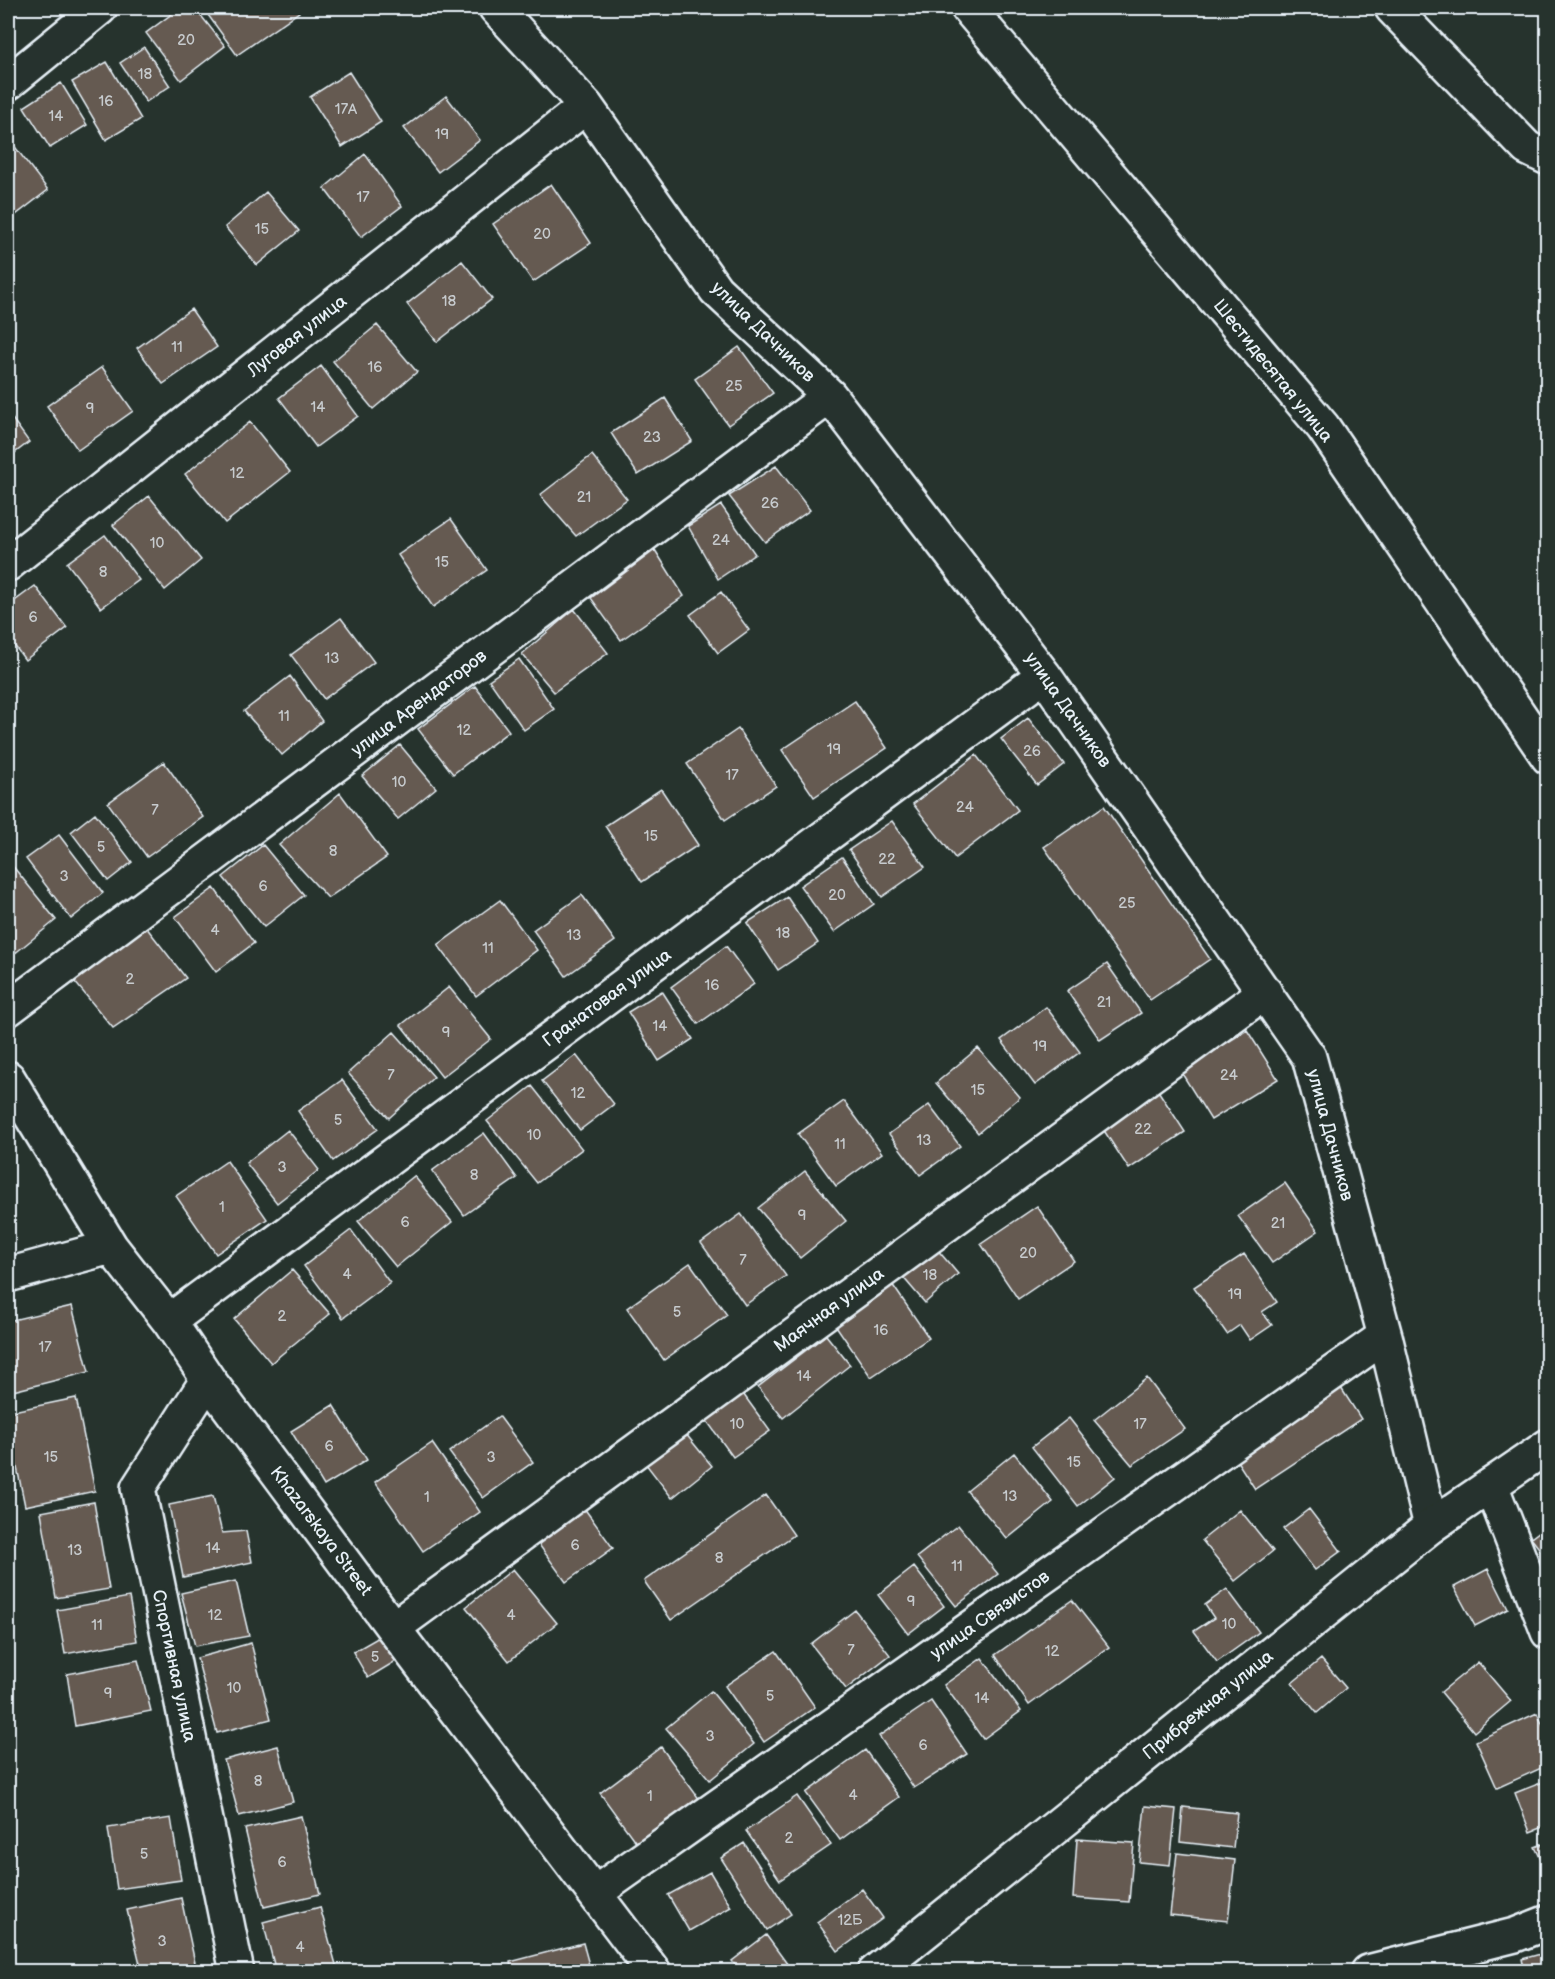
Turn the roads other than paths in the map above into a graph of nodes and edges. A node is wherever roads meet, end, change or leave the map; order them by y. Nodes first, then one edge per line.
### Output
1 (100, 8) edge
2 (496, 8) edge
3 (968, 8) edge
4 (1392, 8) edge
5 (8, 83) edge
6 (586, 106) junction
7 (1548, 158) edge
8 (830, 396) junction
9 (8, 564) edge
10 (1044, 675) junction
11 (1548, 757) edge
12 (1265, 992) junction
13 (8, 1009) edge
14 (8, 1078) edge
15 (111, 1247) junction
16 (8, 1275) edge
17 (170, 1321) junction
18 (1385, 1336) junction
19 (208, 1379) junction
20 (1548, 1446) edge
21 (1491, 1485) junction
22 (1431, 1526) junction
23 (393, 1629) junction
24 (1548, 1632) edge
25 (595, 1893) junction
26 (1548, 1922) edge
27 (237, 1971) edge
28 (654, 1971) edge
29 (875, 1971) edge
30 (1368, 1971) edge

1 - 5 street
2 - 6 street, улица Дачников
3 - 11 street, Шестидесятая улица
4 - 7 street
6 - 8 street, улица Дачников
6 - 9 street, Луговая улица
8 - 10 street, улица Дачников
8 - 13 street, улица Арендаторов
10 - 12 street, улица Дачников
10 - 17 street, Гранатовая улица
12 - 18 street, улица Дачников
12 - 23 street, Маячная улица
14 - 15 street, Khazarskaya Street
15 - 16 street
15 - 17 street, Khazarskaya Street
17 - 19 street, Khazarskaya Street
18 - 22 street, улица Дачников
18 - 25 street, улица Связистов
19 - 23 street, Khazarskaya Street
19 - 27 street, Спортивная улица
20 - 21 street, Прибрежная улица
21 - 22 street, Прибрежная улица
21 - 24 street
22 - 29 street, Прибрежная улица
23 - 25 street, Khazarskaya Street
25 - 28 street, Khazarskaya Street
26 - 30 street

